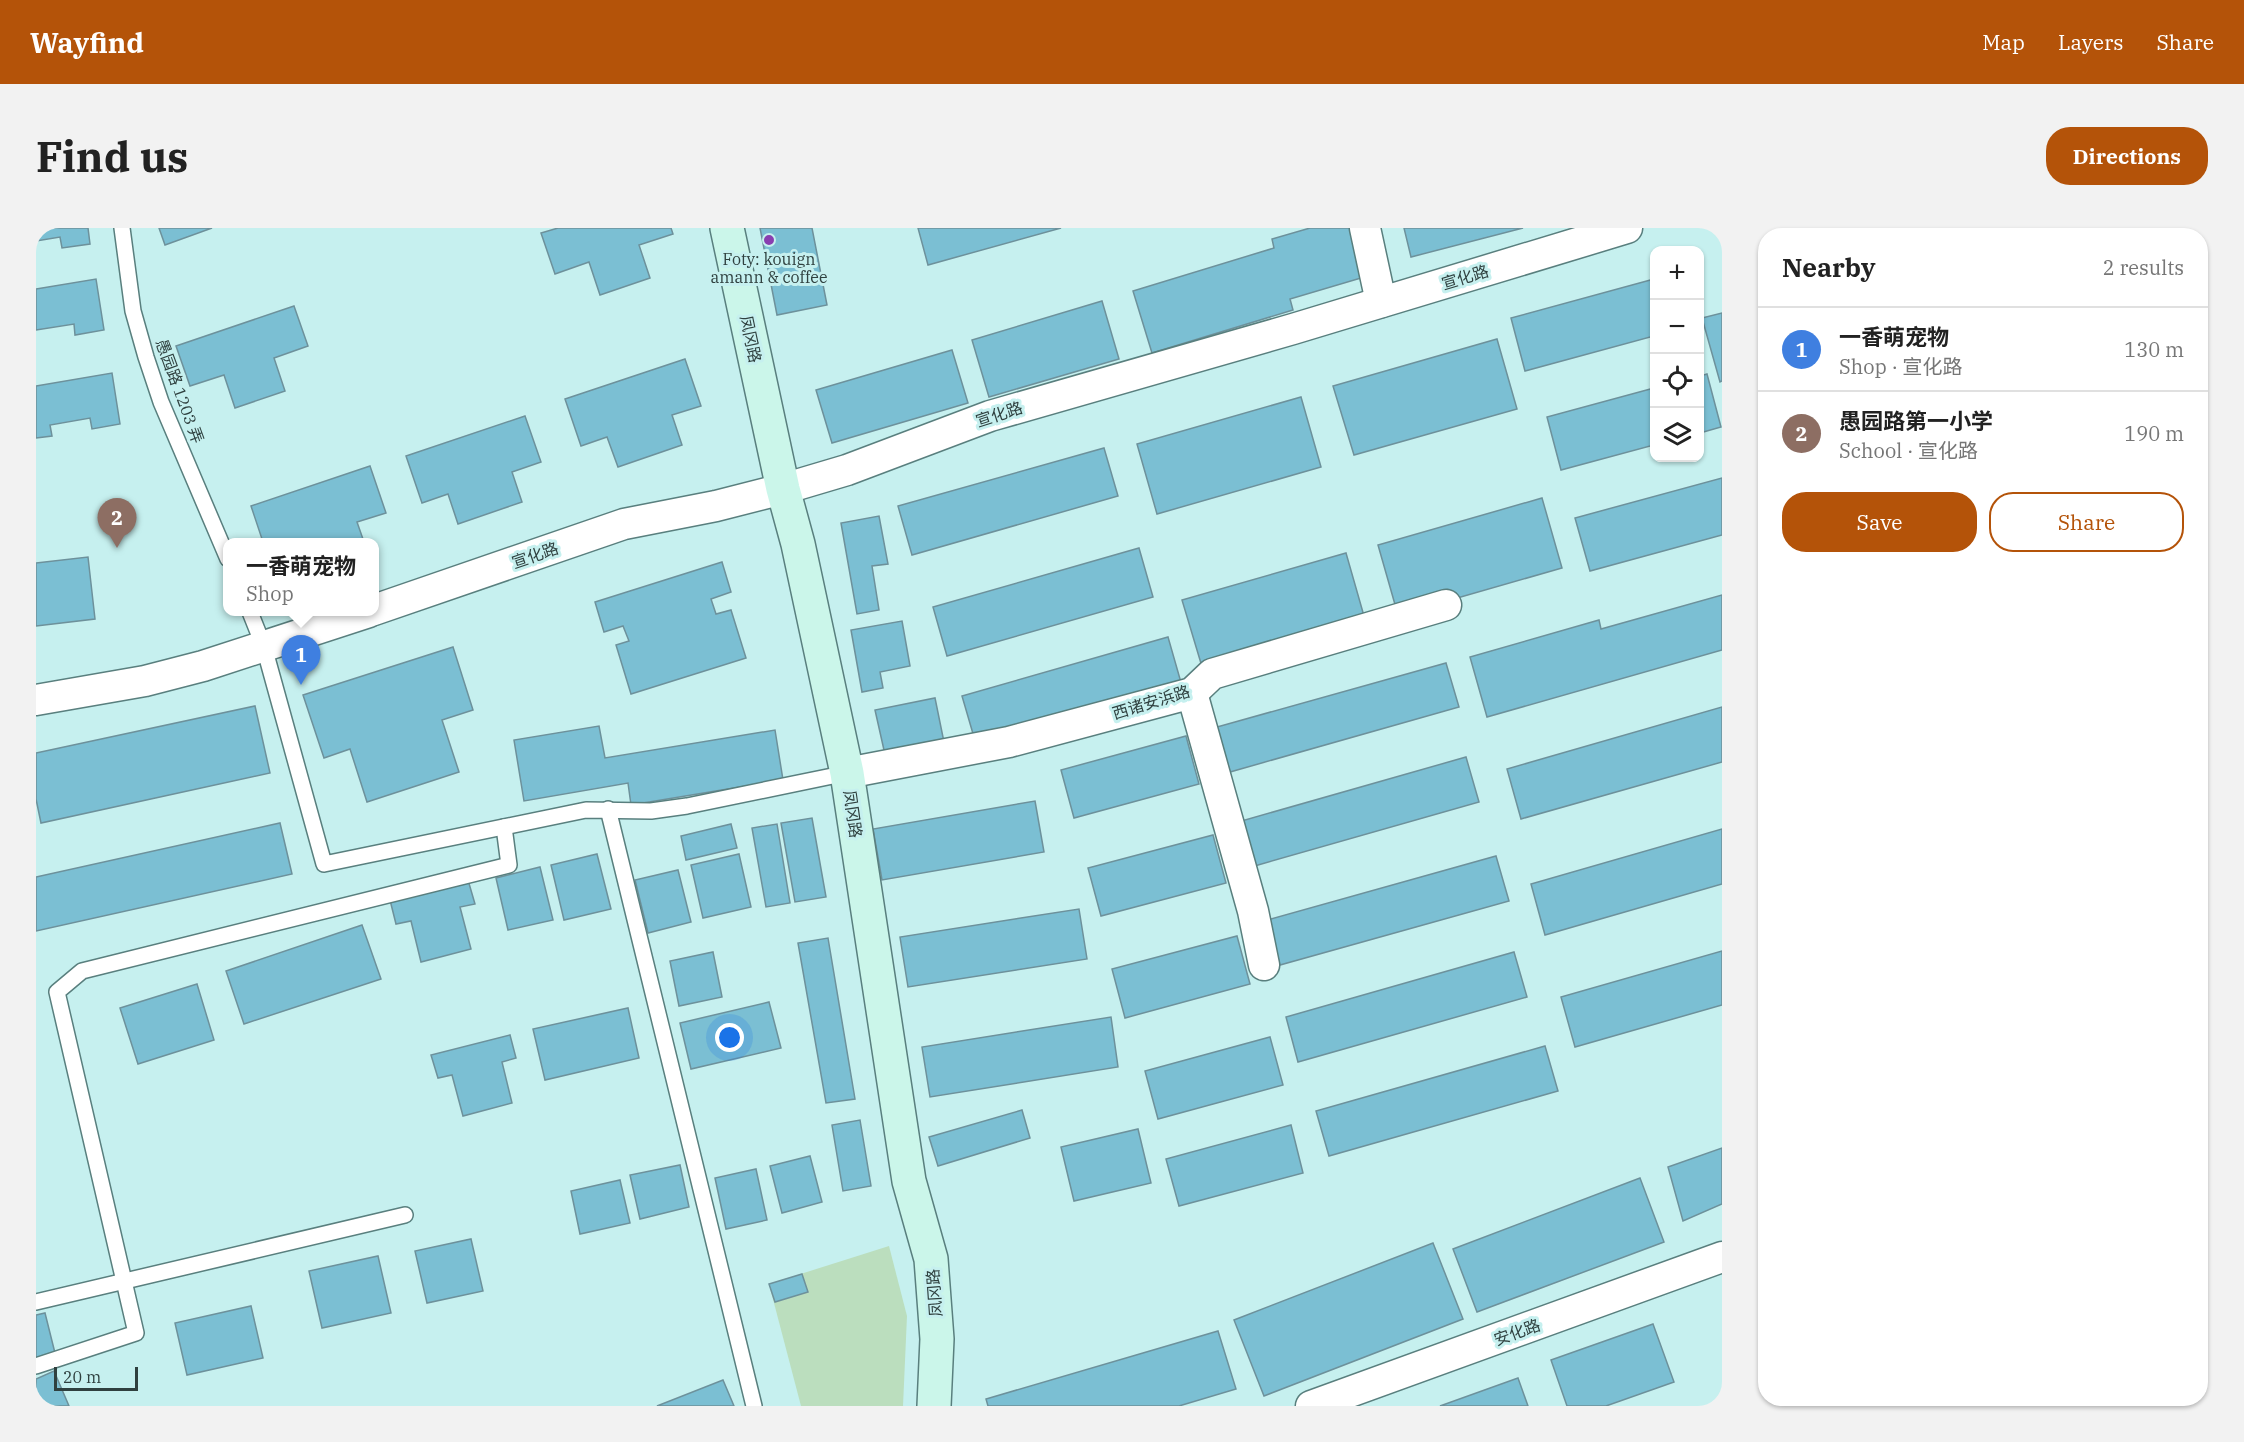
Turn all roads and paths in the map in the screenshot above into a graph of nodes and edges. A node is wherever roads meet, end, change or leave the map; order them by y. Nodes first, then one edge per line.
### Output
1 (122, 228) edge
2 (727, 228) edge
3 (1365, 228) edge
4 (1628, 228) edge
5 (1381, 302) junction
6 (783, 489) junction
7 (223, 547) edge
8 (1446, 605) dead end
9 (379, 609) edge
10 (252, 616) edge
11 (357, 616) edge
12 (264, 647) junction
13 (1192, 693) junction
14 (36, 700) edge
15 (847, 773) junction
16 (608, 809) junction
17 (504, 827) junction
18 (1264, 965) dead end
19 (405, 1215) dead end
20 (1722, 1257) edge
21 (123, 1281) junction
22 (36, 1302) edge
23 (36, 1366) edge
24 (754, 1406) edge
25 (934, 1406) edge
26 (1311, 1406) edge

1 - 7 lane, 愚园路 1203 弄
2 - 6 street, 凤冈路
3 - 5 street
4 - 5 street, 宣化路
5 - 6 street, 宣化路
6 - 9 street, 宣化路
6 - 15 street, 凤冈路
8 - 13 street, 西诸安浜路
10 - 12 lane
11 - 12 street
12 - 14 street
12 - 17 lane
13 - 15 street, 西诸安浜路
13 - 18 street
15 - 16 lane
15 - 25 street, 凤冈路
16 - 17 lane
16 - 24 lane
17 - 21 lane
19 - 21 lane
20 - 26 street, 安化路
21 - 22 lane
21 - 23 lane

